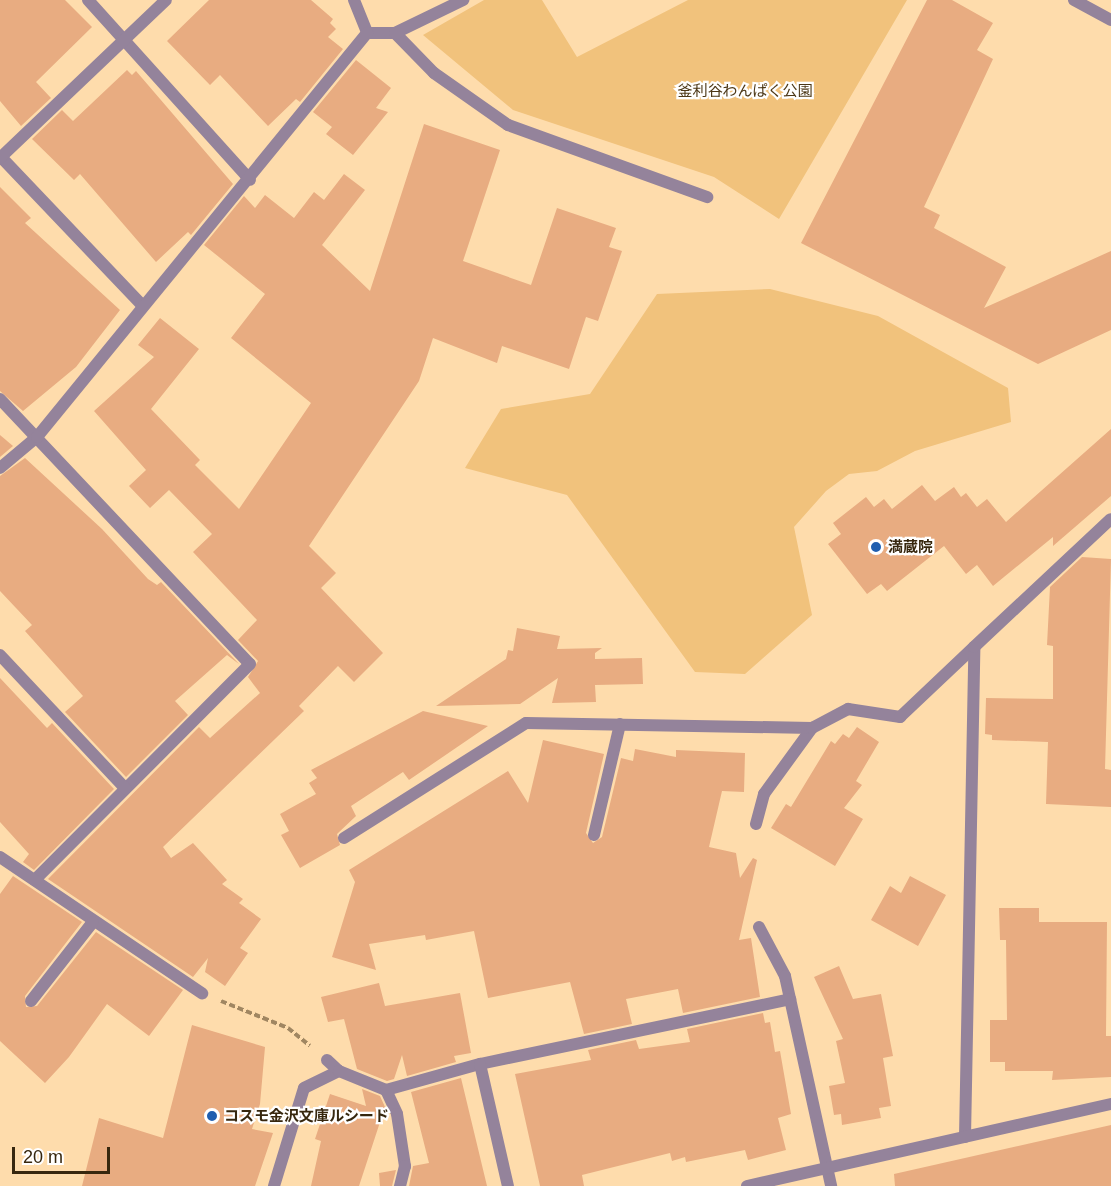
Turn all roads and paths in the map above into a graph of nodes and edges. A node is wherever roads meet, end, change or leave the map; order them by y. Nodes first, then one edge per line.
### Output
1 (88, 0) edge
2 (166, 0) edge
3 (354, 0) edge
4 (463, 0) edge
5 (1074, 0) edge
6 (1111, 20) edge
7 (367, 33) junction
8 (395, 33) junction
9 (126, 41) junction
10 (0, 157) edge
11 (250, 180) junction
12 (707, 197) dead end
13 (143, 306) junction
14 (0, 399) edge
15 (37, 437) junction
16 (0, 468) edge
17 (1111, 519) edge
18 (974, 647) junction
19 (0, 655) edge
20 (620, 724) junction
21 (812, 728) junction
22 (125, 788) junction
23 (756, 824) dead end
24 (594, 835) dead end
25 (344, 838) dead end
26 (0, 856) edge
27 (35, 880) junction
28 (93, 922) junction
29 (759, 927) dead end
30 (202, 993) joint
31 (790, 999) junction
32 (31, 1001) dead end
33 (327, 1060) joint
34 (480, 1064) junction
35 (339, 1071) junction
36 (386, 1090) junction
37 (1111, 1104) edge
38 (965, 1137) junction
39 (827, 1169) junction
40 (274, 1186) edge
41 (400, 1186) edge
42 (508, 1186) edge
43 (747, 1186) edge
44 (831, 1186) edge

1 - 9 street
2 - 9 street
3 - 7 street
4 - 8 street
5 - 6 street
7 - 8 street
7 - 11 street
8 - 12 street
9 - 10 street
9 - 11 street
10 - 13 street
11 - 13 street
13 - 15 street
14 - 15 street
15 - 16 street
15 - 22 street
17 - 18 street
18 - 21 street
18 - 38 street
19 - 22 street
20 - 21 street
20 - 24 street
20 - 25 street
21 - 23 street
22 - 27 street
26 - 27 street
27 - 28 street
28 - 30 street
28 - 32 street
29 - 31 street
30 - 33 path
31 - 34 street
31 - 39 street
33 - 35 street
34 - 36 street
34 - 42 street
35 - 36 street
35 - 40 street
36 - 41 street
37 - 38 street
38 - 39 street
39 - 43 street
39 - 44 street

